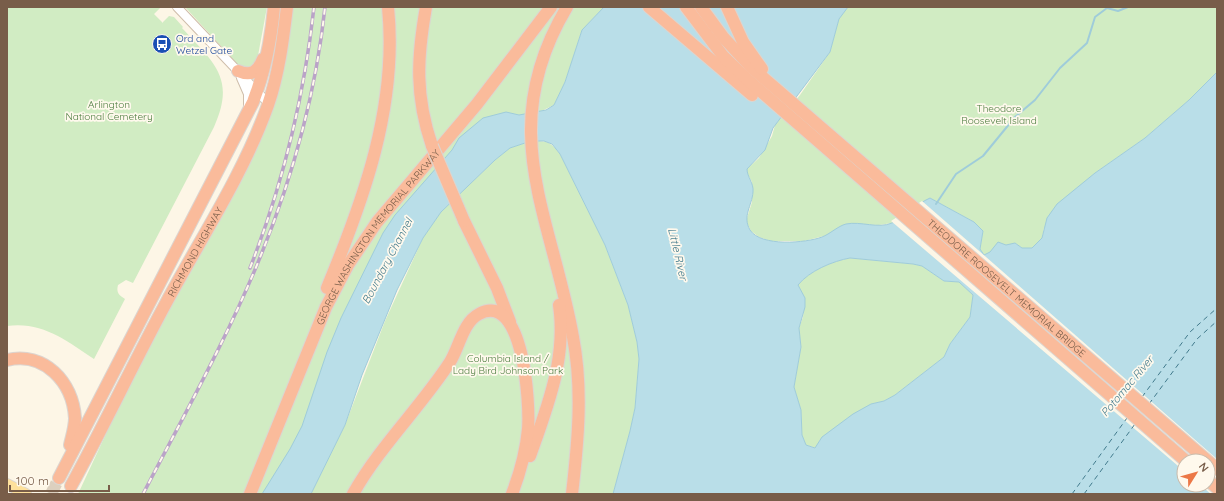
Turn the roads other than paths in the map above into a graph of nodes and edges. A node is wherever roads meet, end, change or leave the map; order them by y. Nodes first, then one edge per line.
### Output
1 (178, 7) edge
2 (274, 7) edge
3 (287, 7) edge
4 (388, 7) edge
5 (426, 7) edge
6 (551, 7) edge
7 (567, 7) edge
8 (649, 7) edge
9 (680, 7) edge
10 (686, 7) edge
11 (701, 7) edge
12 (727, 7) edge
13 (700, 28) junction
14 (270, 45) junction
15 (238, 71) junction
16 (257, 91) junction
17 (269, 104) junction
18 (797, 106) junction
19 (248, 113) junction
20 (897, 211) junction
21 (545, 225) junction
22 (512, 328) junction
23 (311, 345) junction
24 (7, 360) edge
25 (1177, 453) edge
26 (1217, 469) edge
27 (519, 475) junction
28 (7, 484) edge
29 (72, 486) dead end
30 (513, 493) edge
31 (26, 494) edge
32 (250, 494) edge
33 (353, 494) edge
34 (572, 494) edge

1 - 15 street
2 - 14 highway, RICHMOND HIGHWAY
3 - 17 highway, RICHMOND HIGHWAY
4 - 23 highway
5 - 22 highway, bridge
6 - 23 highway, GEORGE WASHINGTON MEMORIAL PARKWAY
7 - 21 highway
8 - 20 highway, THEODORE ROOSEVELT MEMORIAL BRIDGE
9 - 13 highway
10 - 13 highway, THEODORE ROOSEVELT MEMORIAL BRIDGE
11 - 18 highway, THEODORE ROOSEVELT MEMORIAL BRIDGE
12 - 18 highway, THEODORE ROOSEVELT MEMORIAL BRIDGE
13 - 20 highway, THEODORE ROOSEVELT MEMORIAL BRIDGE
14 - 15 highway
14 - 16 highway, RICHMOND HIGHWAY
15 - 16 street
15 - 19 street
16 - 17 street
16 - 19 highway, RICHMOND HIGHWAY
17 - 29 highway, RICHMOND HIGHWAY
18 - 26 highway, THEODORE ROOSEVELT MEMORIAL BRIDGE
19 - 24 highway, RICHMOND HIGHWAY
20 - 25 highway, THEODORE ROOSEVELT MEMORIAL BRIDGE
21 - 27 highway
21 - 34 highway
22 - 27 highway
22 - 33 highway
23 - 32 highway, GEORGE WASHINGTON MEMORIAL PARKWAY
27 - 30 highway
28 - 31 main road

